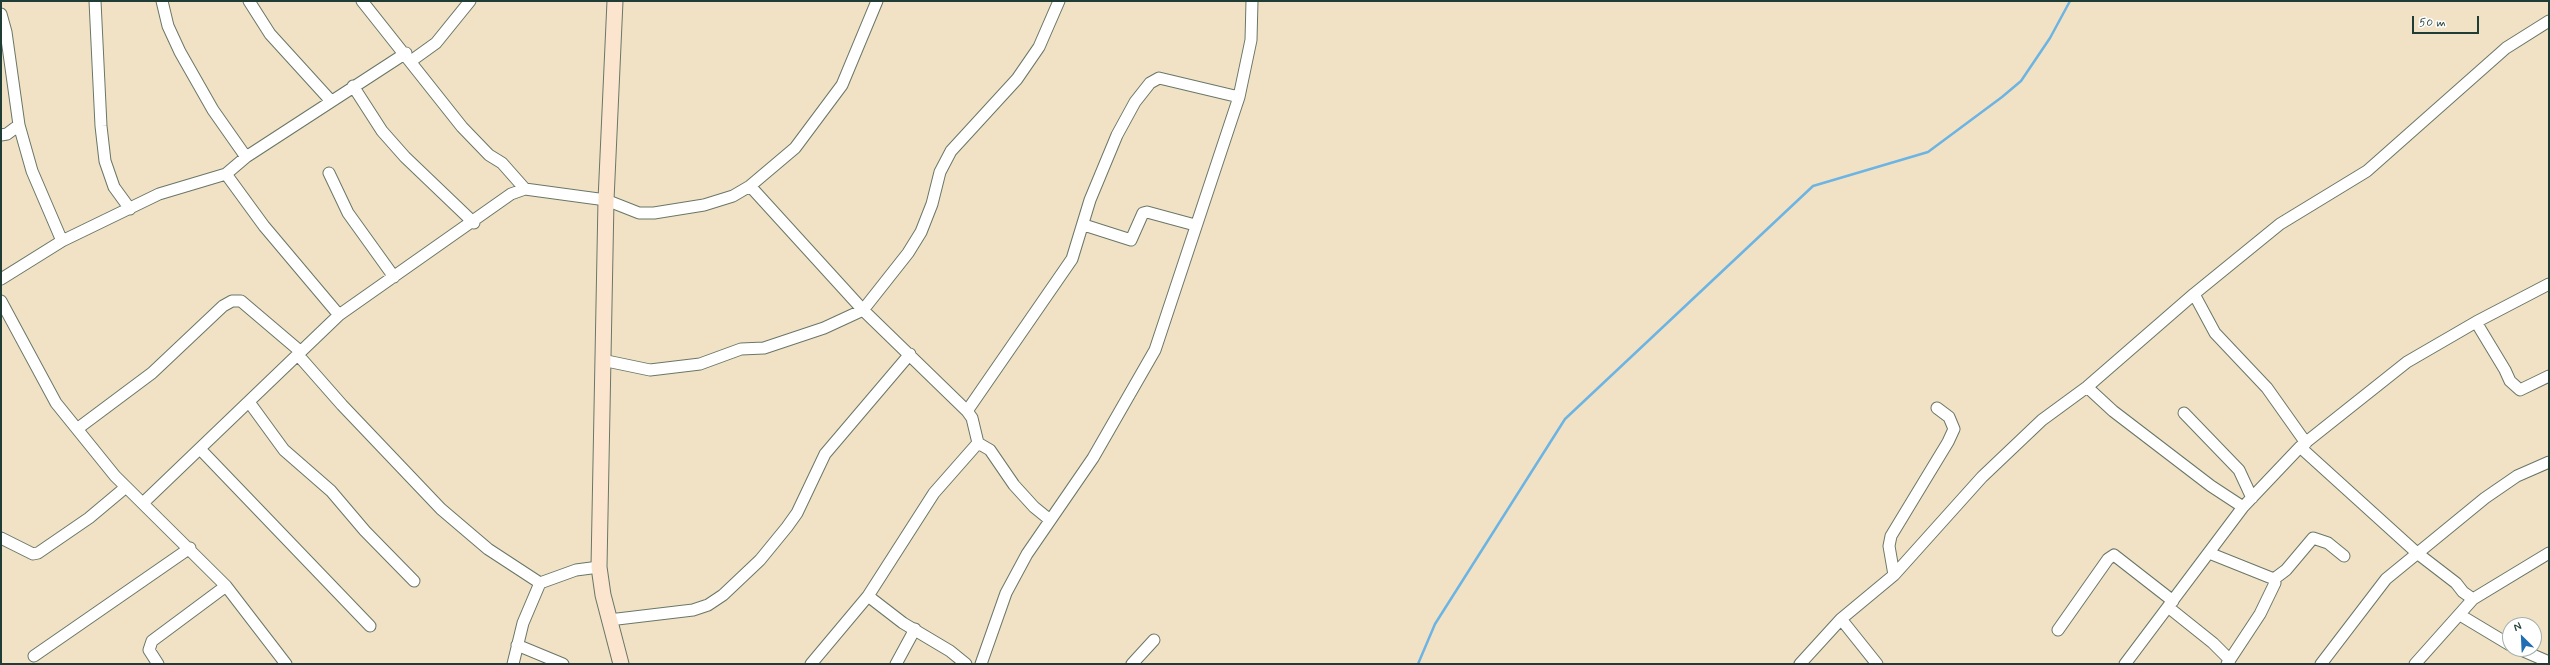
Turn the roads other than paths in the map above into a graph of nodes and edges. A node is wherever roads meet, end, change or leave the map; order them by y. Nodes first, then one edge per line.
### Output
1 (95, 1) edge
2 (162, 1) edge
3 (249, 1) edge
4 (362, 1) edge
5 (470, 1) edge
6 (615, 1) edge
7 (877, 1) edge
8 (1059, 1) edge
9 (1252, 1) edge
10 (1, 14) edge
11 (2549, 21) edge
12 (409, 57) junction
13 (353, 86) junction
14 (1239, 97) junction
15 (331, 101) junction
16 (19, 126) junction
17 (1, 135) edge
18 (246, 157) junction
19 (329, 173) dead end
20 (226, 174) junction
21 (750, 186) junction
22 (525, 189) junction
23 (606, 200) junction
24 (130, 209) junction
25 (474, 223) junction
26 (1084, 225) junction
27 (1195, 226) junction
28 (62, 241) junction
29 (394, 277) junction
30 (1, 279) edge
31 (2549, 284) edge
32 (2194, 294) junction
33 (1, 301) edge
34 (863, 310) junction
35 (339, 315) junction
36 (2476, 322) junction
37 (299, 354) junction
38 (910, 354) junction
39 (602, 360) junction
40 (2549, 376) edge
41 (2087, 387) junction
42 (249, 402) junction
43 (1937, 408) dead end
44 (967, 411) junction
45 (2184, 412) dead end
46 (77, 429) junction
47 (978, 443) junction
48 (2303, 445) junction
49 (200, 449) junction
50 (2549, 462) edge
51 (126, 487) junction
52 (2252, 498) junction
53 (143, 502) junction
54 (2243, 507) junction
55 (1050, 520) junction
56 (1, 538) edge
57 (190, 548) junction
58 (2209, 553) junction
59 (2417, 553) junction
60 (2549, 553) edge
61 (2344, 556) dead end
62 (599, 566) junction
63 (1894, 575) junction
64 (2274, 578) junction
65 (414, 581) dead end
66 (540, 583) junction
67 (226, 586) junction
68 (868, 596) junction
69 (2473, 599) junction
70 (2170, 604) junction
71 (2460, 615) junction
72 (1841, 619) junction
73 (610, 620) junction
74 (370, 626) dead end
75 (915, 629) junction
76 (2058, 630) dead end
77 (1154, 640) dead end
78 (2502, 640) edge
79 (517, 645) junction
80 (34, 656) dead end
81 (2537, 657) edge
82 (2228, 662) edge
83 (2549, 662) edge
84 (158, 664) edge
85 (286, 664) edge
86 (513, 664) edge
87 (563, 664) edge
88 (621, 664) edge
89 (811, 664) edge
90 (896, 664) edge
91 (966, 664) edge
92 (981, 664) edge
93 (1132, 664) edge
94 (1800, 664) edge
95 (1877, 664) edge
96 (2125, 664) edge
97 (2321, 664) edge
98 (2415, 664) edge

1 - 24 street
2 - 18 street
3 - 15 street
4 - 12 street
5 - 12 street
6 - 23 street
7 - 21 street
8 - 34 street
9 - 14 street
10 - 16 street
11 - 32 street
12 - 13 street
12 - 22 street
13 - 15 street
13 - 25 street
14 - 26 street
14 - 27 street
15 - 18 street
16 - 17 street
16 - 28 street
18 - 20 street
19 - 29 street
20 - 24 street
20 - 35 street
21 - 23 street
21 - 34 street
22 - 23 street
22 - 25 street
23 - 39 street
24 - 28 street
25 - 29 street
26 - 27 street
26 - 44 street
27 - 55 street
28 - 30 street
29 - 35 street
31 - 36 street
32 - 41 street
32 - 48 street
33 - 46 street
34 - 38 street
34 - 39 street
35 - 37 street
36 - 40 street
36 - 48 street
37 - 42 street
37 - 46 street
37 - 66 street
38 - 44 street
38 - 73 street
39 - 62 street
41 - 54 street
41 - 63 street
42 - 49 street
42 - 65 street
43 - 63 street
44 - 47 street
45 - 52 street
46 - 51 street
47 - 55 street
47 - 68 street
48 - 52 street
48 - 59 street
49 - 53 street
49 - 74 street
50 - 59 street
51 - 53 street
51 - 56 street
52 - 54 street
53 - 57 street
54 - 58 street
55 - 92 street
57 - 67 street
57 - 80 street
58 - 64 street
58 - 70 street
59 - 69 street
59 - 97 street
60 - 69 street
61 - 64 street
62 - 66 street
62 - 73 street
63 - 72 street
64 - 82 street
66 - 79 street
67 - 84 street
67 - 85 street
68 - 75 street
68 - 89 street
69 - 71 street
70 - 76 street
70 - 82 street
70 - 96 street
71 - 78 street
71 - 98 street
72 - 94 street
72 - 95 street
73 - 88 street
75 - 90 street
75 - 91 street
77 - 93 street
79 - 86 street
79 - 87 street
81 - 83 street

